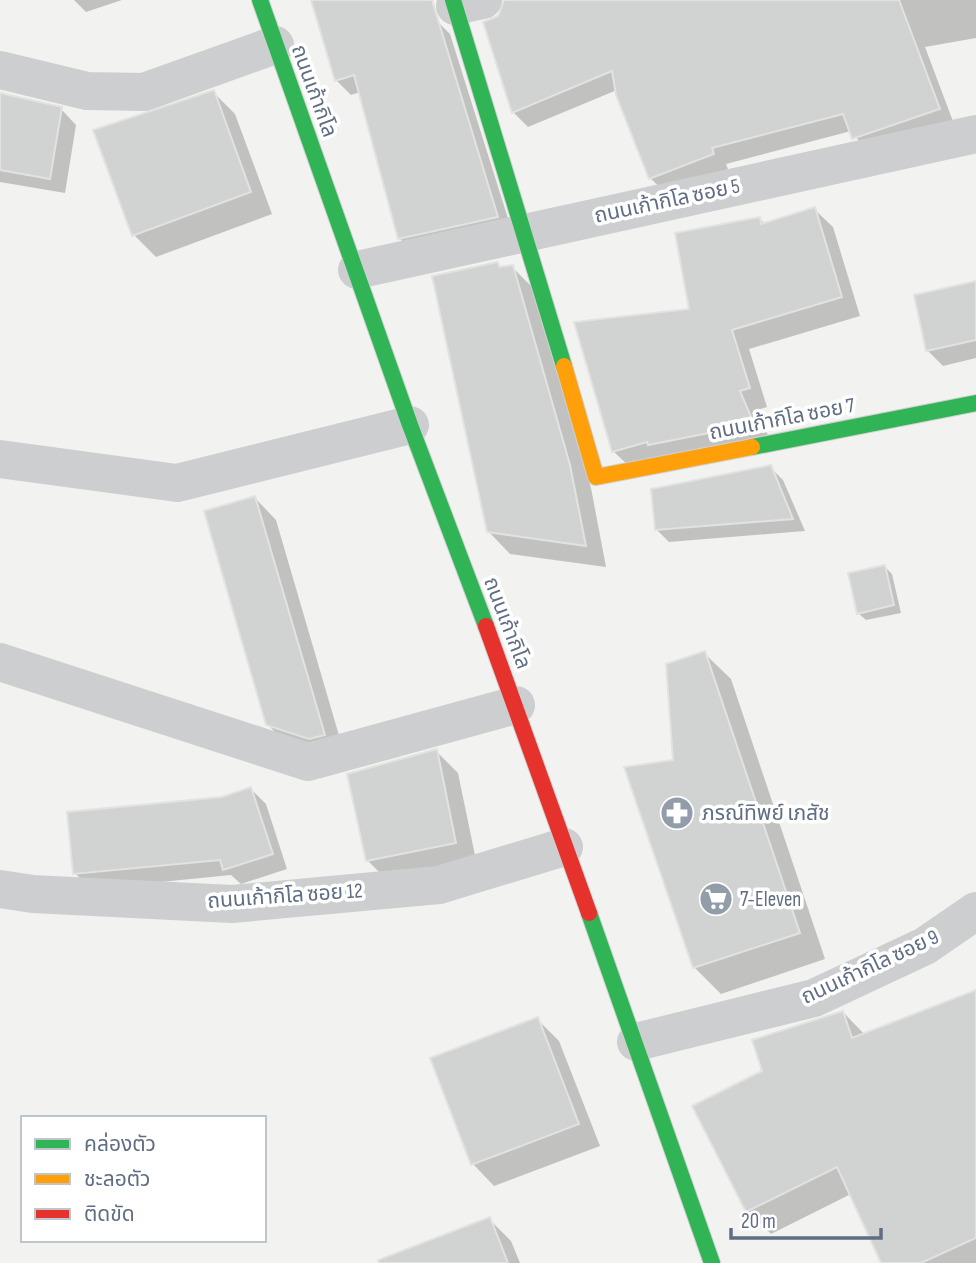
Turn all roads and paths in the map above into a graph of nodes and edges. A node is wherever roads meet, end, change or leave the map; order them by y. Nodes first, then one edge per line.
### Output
1 (260, 0) edge
2 (463, 2) edge
3 (275, 45) junction
4 (0, 70) edge
5 (976, 134) edge
6 (526, 232) junction
7 (357, 270) junction
8 (976, 403) edge
9 (410, 425) junction
10 (0, 459) edge
11 (0, 662) edge
12 (516, 705) junction
13 (565, 847) junction
14 (0, 889) edge
15 (976, 911) edge
16 (636, 1042) junction
17 (712, 1263) edge

1 - 3 main road, ถนนเก้ากิโล
2 - 6 main road
3 - 4 street
3 - 7 main road, ถนนเก้ากิโล
5 - 6 street, ถนนเก้ากิโล ซอย 5
6 - 7 street, ถนนเก้ากิโล ซอย 5
6 - 8 main road, ถนนเก้ากิโล ซอย 7
7 - 9 main road, ถนนเก้ากิโล
9 - 10 street
9 - 12 main road, ถนนเก้ากิโล
11 - 12 street
12 - 13 main road, ถนนเก้ากิโล
13 - 14 street, ถนนเก้ากิโล ซอย 12
13 - 16 main road, ถนนเก้ากิโล
15 - 16 street, ถนนเก้ากิโล ซอย 9
16 - 17 main road, ถนนเก้ากิโล

